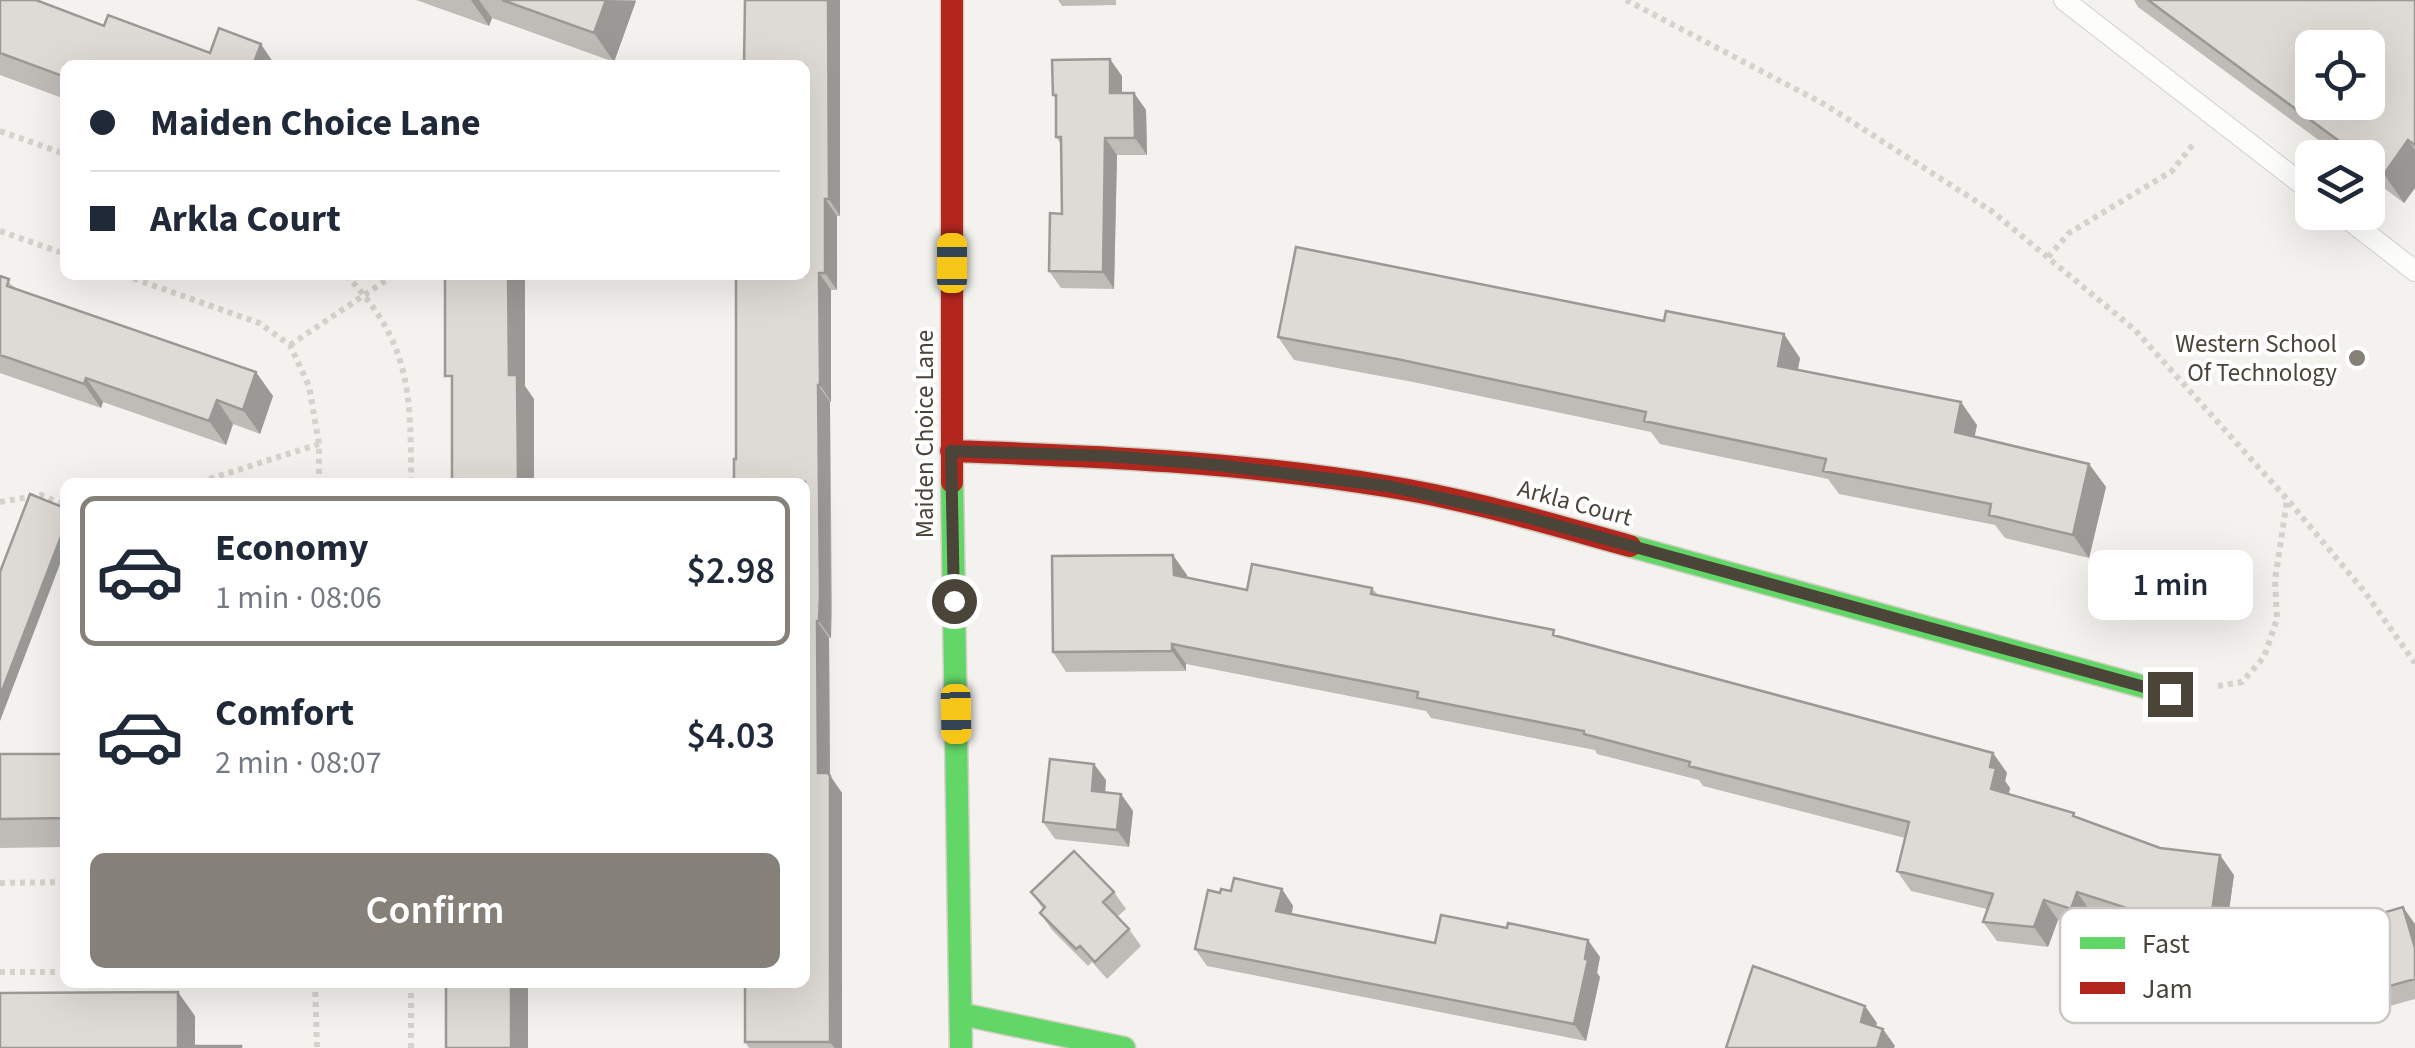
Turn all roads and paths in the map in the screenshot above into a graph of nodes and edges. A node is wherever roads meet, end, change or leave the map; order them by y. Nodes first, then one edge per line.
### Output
1 (952, 0) edge
2 (1626, 0) edge
3 (2064, 0) edge
4 (2214, 116) junction
5 (0, 131) edge
6 (60, 152) edge
7 (2295, 179) edge
8 (2362, 230) edge
9 (0, 231) edge
10 (60, 252) edge
11 (2048, 257) junction
12 (2415, 271) edge
13 (138, 280) edge
14 (351, 280) edge
15 (387, 280) edge
16 (365, 295) junction
17 (290, 345) junction
18 (319, 444) junction
19 (951, 451) junction
20 (213, 478) edge
21 (319, 478) edge
22 (411, 478) edge
23 (2287, 499) junction
24 (0, 502) edge
25 (60, 503) edge
26 (2415, 663) edge
27 (2170, 694) joint
28 (60, 882) edge
29 (0, 883) edge
30 (0, 972) edge
31 (60, 972) edge
32 (316, 988) edge
33 (411, 988) edge
34 (961, 1014) junction
35 (317, 1048) edge
36 (411, 1048) edge
37 (961, 1048) edge
38 (1124, 1048) edge

1 - 19 street, Maiden Choice Lane
2 - 11 path
3 - 4 lane
4 - 7 lane
4 - 11 path
5 - 6 path
8 - 12 lane
9 - 10 path
11 - 23 path
13 - 17 path
14 - 16 path
15 - 16 path
16 - 17 path
16 - 22 path
17 - 18 path
18 - 20 path
18 - 21 path
19 - 27 street, Arkla Court
19 - 34 street, Maiden Choice Lane
23 - 26 path
23 - 27 path
24 - 25 path
28 - 29 path
30 - 31 path
32 - 35 path
33 - 36 path
34 - 37 street, Maiden Choice Lane
34 - 38 street

